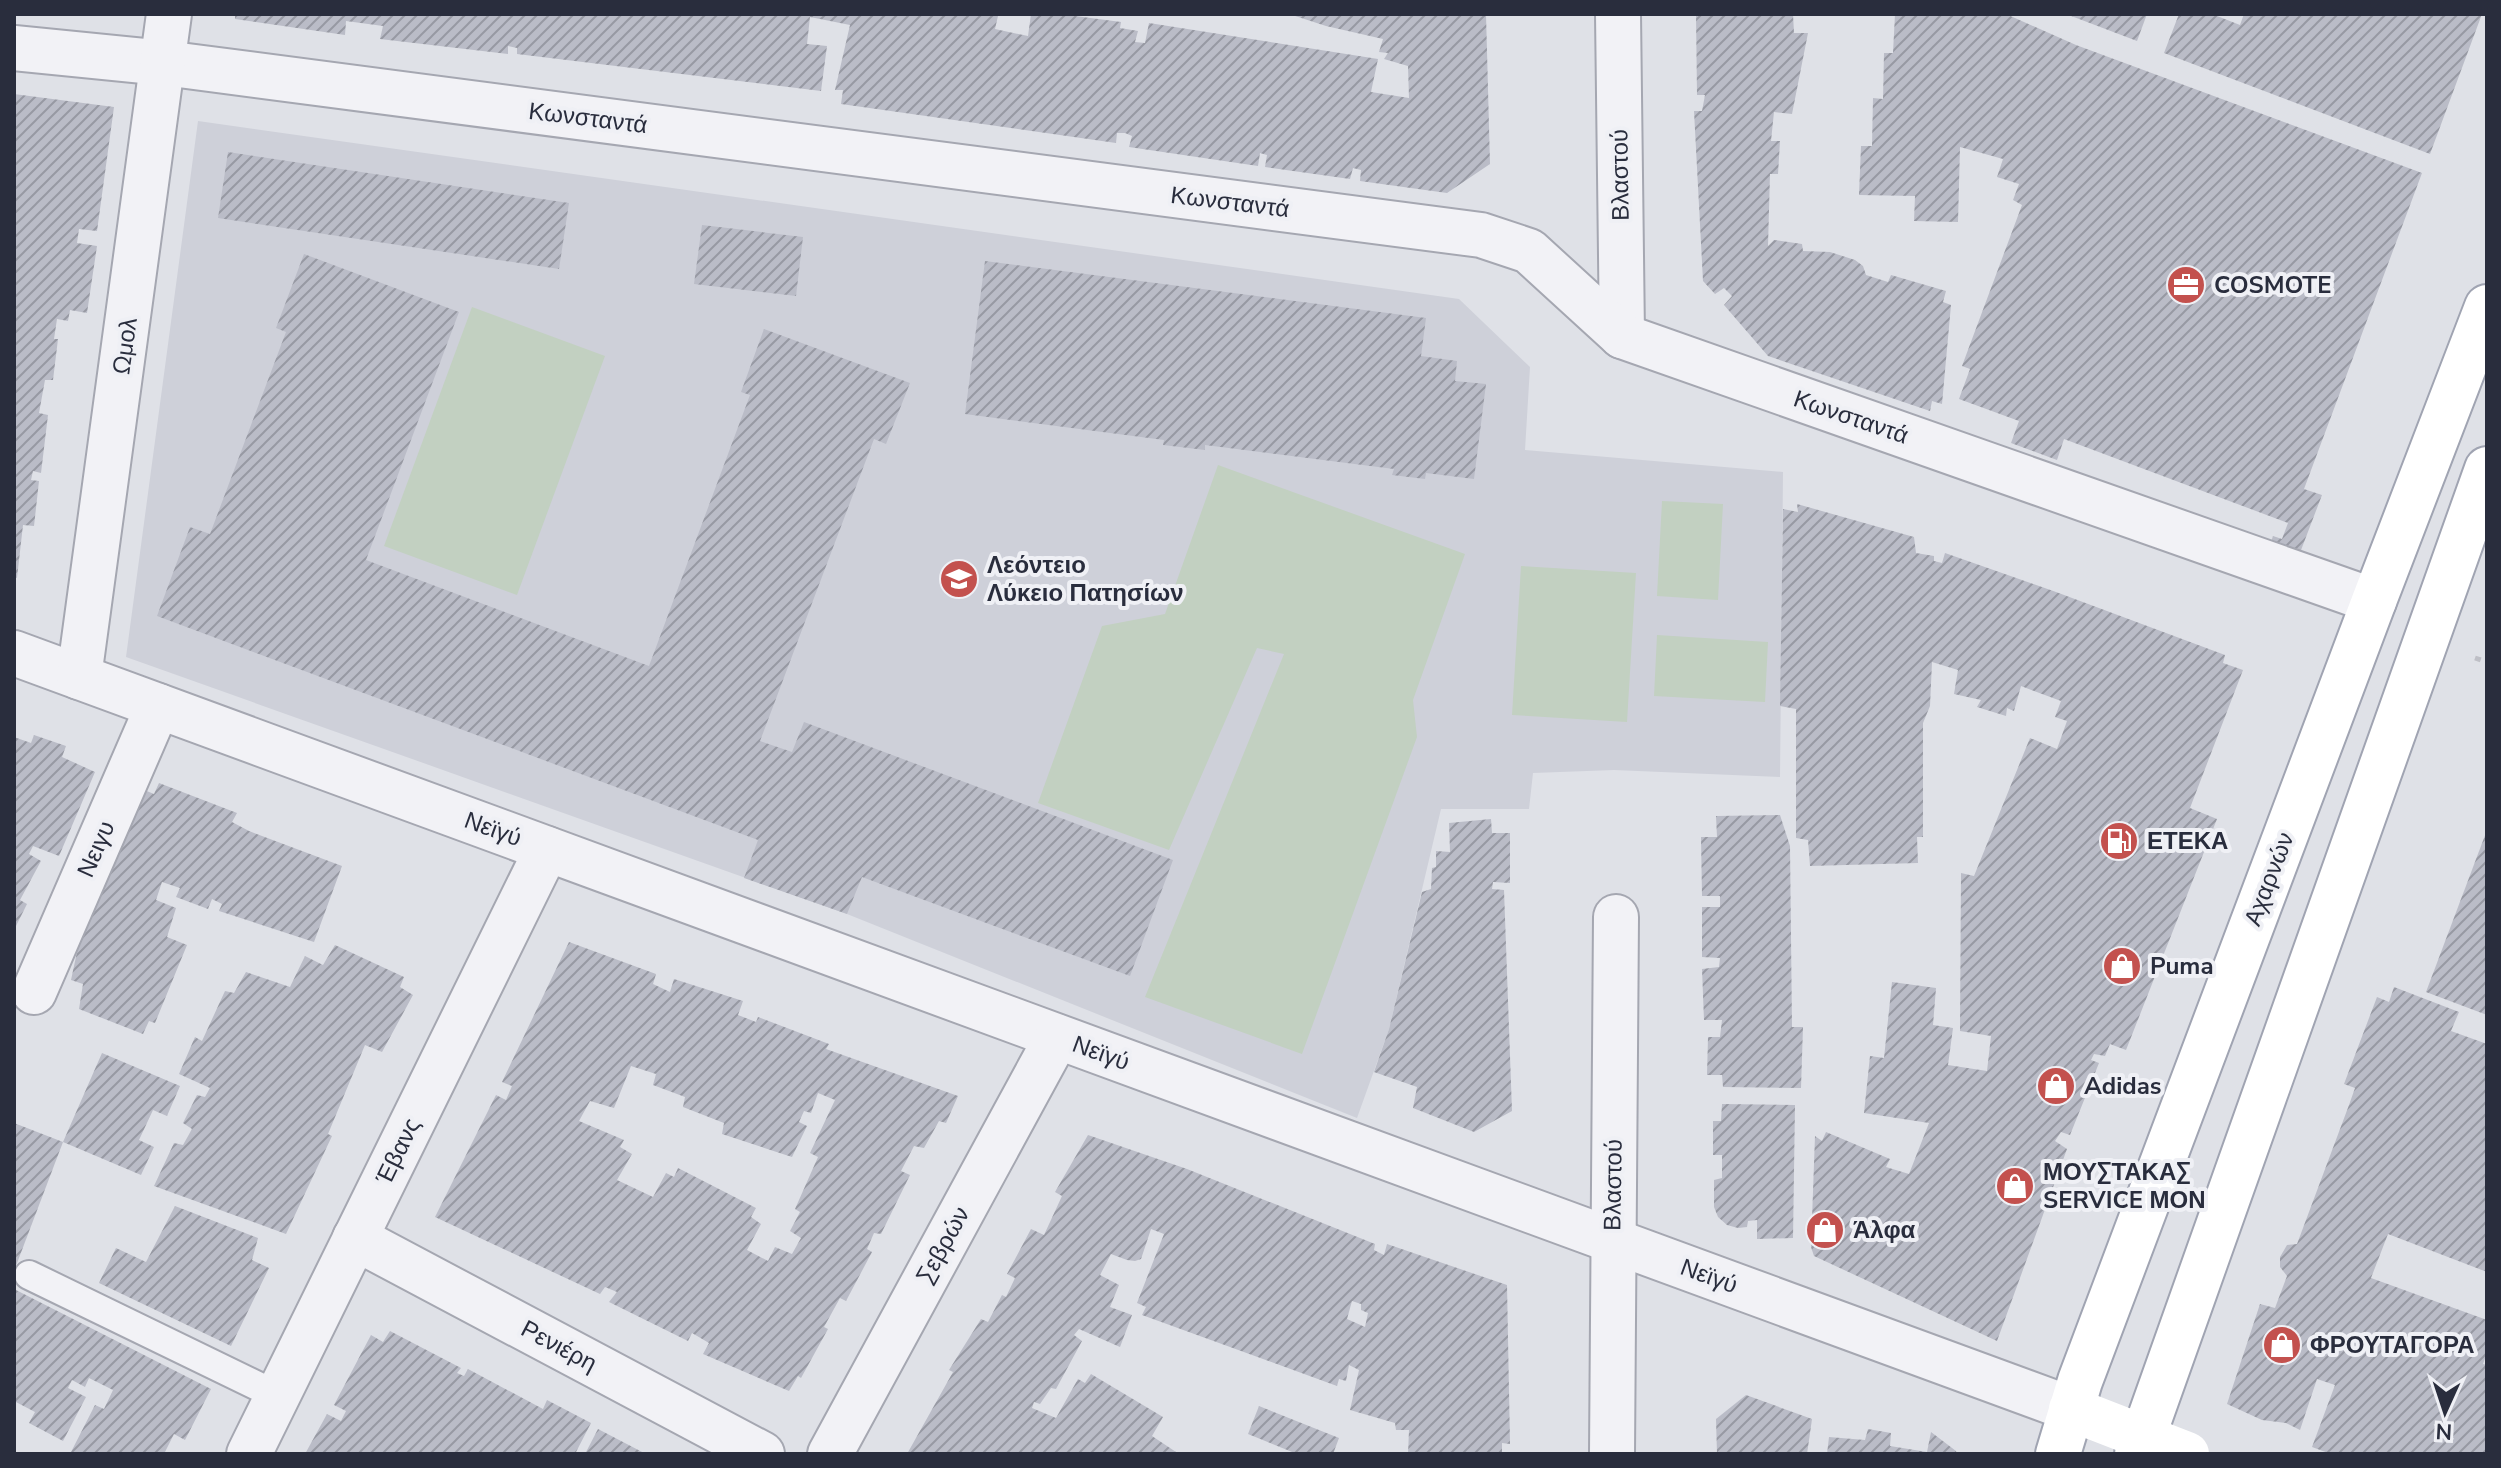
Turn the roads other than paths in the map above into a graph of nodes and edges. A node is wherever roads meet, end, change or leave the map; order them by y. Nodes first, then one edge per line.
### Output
1 (169, 14) edge
2 (1618, 14) edge
3 (14, 48) edge
4 (164, 63) junction
5 (2487, 307) edge
6 (1622, 336) junction
7 (2487, 469) edge
8 (2374, 601) junction
9 (14, 653) edge
10 (79, 677) junction
11 (158, 706) junction
12 (547, 849) junction
13 (1616, 917) dead end
14 (34, 992) dead end
15 (1057, 1037) junction
16 (355, 1238) junction
17 (1613, 1240) junction
18 (29, 1275) dead end
19 (278, 1396) junction
20 (2071, 1409) junction
21 (2140, 1445) edge
22 (249, 1454) edge
23 (762, 1454) edge
24 (830, 1454) edge
25 (1612, 1454) edge
26 (2058, 1454) edge
27 (2187, 1454) edge

1 - 4 street, Ωμολ
2 - 6 street, Βλαστού
3 - 4 street, Κωνσταντά
4 - 6 street, Κωνσταντά
4 - 10 street, Ωμολ
5 - 8 main road, Αχαρνών
6 - 8 street, Κωνσταντά
7 - 21 main road
8 - 20 main road, Αχαρνών
9 - 10 street, Νεϊγύ
10 - 11 street, Νεϊγύ
11 - 12 street, Νεϊγύ
11 - 14 street, Νειγυ
12 - 15 street, Νεϊγύ
12 - 16 street, Έβανς
13 - 17 street, Βλαστού
15 - 17 street, Νεϊγύ
15 - 24 street, Σεβρών
16 - 19 street, Έβανς
16 - 23 street, Ρενιέρη
17 - 20 street, Νεϊγύ
17 - 25 street, Βλαστού
18 - 19 lane
19 - 22 street, Έβανς
20 - 21 main road, Νεϊγύ
20 - 26 main road, Αχαρνών
21 - 27 main road, Νεϊγύ

